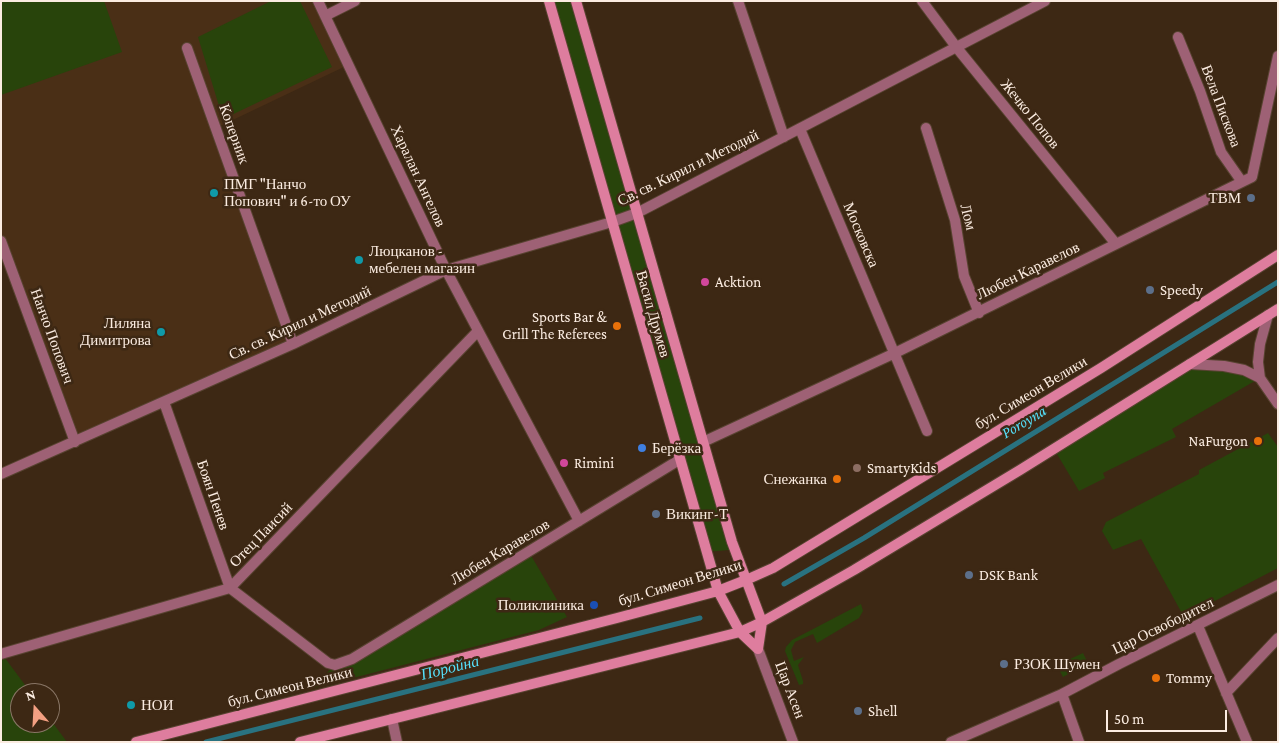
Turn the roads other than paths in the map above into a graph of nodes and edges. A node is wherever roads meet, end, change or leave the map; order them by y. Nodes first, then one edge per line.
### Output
1 (318, 1) edge
2 (355, 1) edge
3 (549, 1) edge
4 (576, 1) edge
5 (738, 1) edge
6 (922, 1) edge
7 (1046, 1) edge
8 (325, 16) junction
9 (1178, 37) dead end
10 (187, 48) dead end
11 (957, 48) junction
12 (1278, 56) edge
13 (926, 128) dead end
14 (800, 129) junction
15 (784, 137) junction
16 (1242, 182) junction
17 (637, 213) junction
18 (612, 222) junction
19 (1, 241) edge
20 (1116, 244) junction
21 (1278, 255) edge
22 (446, 270) junction
23 (1278, 309) edge
24 (979, 313) junction
25 (1268, 315) junction
26 (478, 331) junction
27 (293, 344) junction
28 (895, 354) junction
29 (1190, 364) junction
30 (1260, 378) junction
31 (164, 402) junction
32 (1278, 404) edge
33 (927, 431) dead end
34 (75, 442) junction
35 (703, 442) junction
36 (679, 460) junction
37 (1, 474) edge
38 (579, 521) junction
39 (746, 580) junction
40 (1278, 585) edge
41 (230, 588) junction
42 (718, 591) junction
43 (762, 622) junction
44 (1198, 626) junction
45 (740, 632) junction
46 (1278, 638) edge
47 (758, 649) junction
48 (1, 654) edge
49 (1226, 693) junction
50 (1062, 694) junction
51 (392, 719) junction
52 (136, 742) edge
53 (300, 742) edge
54 (397, 742) edge
55 (793, 742) edge
56 (951, 742) edge
57 (1080, 742) edge
58 (1247, 742) edge

1 - 8 street, Харалан Ангелов
2 - 8 street
3 - 18 main road, Васил Друмев
4 - 17 main road, Васил Друмев
5 - 15 street
6 - 11 street, Жечко Попов
7 - 11 street, Св. св. Кирил и Методий
8 - 22 street, Харалан Ангелов
9 - 16 street, Вела Пискова
10 - 27 street, Коперник
11 - 14 street, Св. св. Кирил и Методий
11 - 20 street, Жечко Попов
12 - 16 street, Любен Каравелов
13 - 24 street, Лом
14 - 15 street, Св. св. Кирил и Методий
14 - 28 street, Московска
15 - 17 street, Св. св. Кирил и Методий
16 - 20 street, Любен Каравелов
17 - 18 street, Св. св. Кирил и Методий
17 - 35 main road, Васил Друмев
18 - 22 street, Св. св. Кирил и Методий
18 - 36 main road, Васил Друмев
19 - 34 street, Нанчо Попович
20 - 24 street, Любен Каравелов
21 - 39 main road, бул. Симеон Велики
22 - 26 street, Харалан Ангелов
22 - 27 street, Св. св. Кирил и Методий
23 - 25 main road
24 - 28 street, Любен Каравелов
25 - 29 main road
25 - 30 street
26 - 38 street, Харалан Ангелов
26 - 41 street, Отец Паисий
27 - 31 street, Св. св. Кирил и Методий
28 - 33 street, Московска
28 - 35 street, Любен Каравелов
29 - 30 street
29 - 43 main road
30 - 32 street
31 - 34 street, Св. св. Кирил и Методий
31 - 41 street, Боян Пенев
34 - 37 street, Св. св. Кирил и Методий
35 - 39 main road, Васил Друмев
36 - 38 street, Любен Каравелов
36 - 42 main road, Васил Друмев
38 - 41 street, Любен Каравелов
39 - 42 main road, бул. Симеон Велики
39 - 43 main road, Васил Друмев
40 - 44 street, Цар Освободител
41 - 48 street, Отец Паисий
42 - 45 main road, Васил Друмев
42 - 52 main road, бул. Симеон Велики
43 - 45 main road
43 - 47 main road, Цар Асен
44 - 49 street
44 - 50 street, Цар Освободител
45 - 47 main road, Цар Асен
45 - 51 main road
46 - 49 street
47 - 55 street, Цар Асен
49 - 58 street
50 - 56 street, Цар Освободител
50 - 57 street
51 - 53 main road
51 - 54 street

